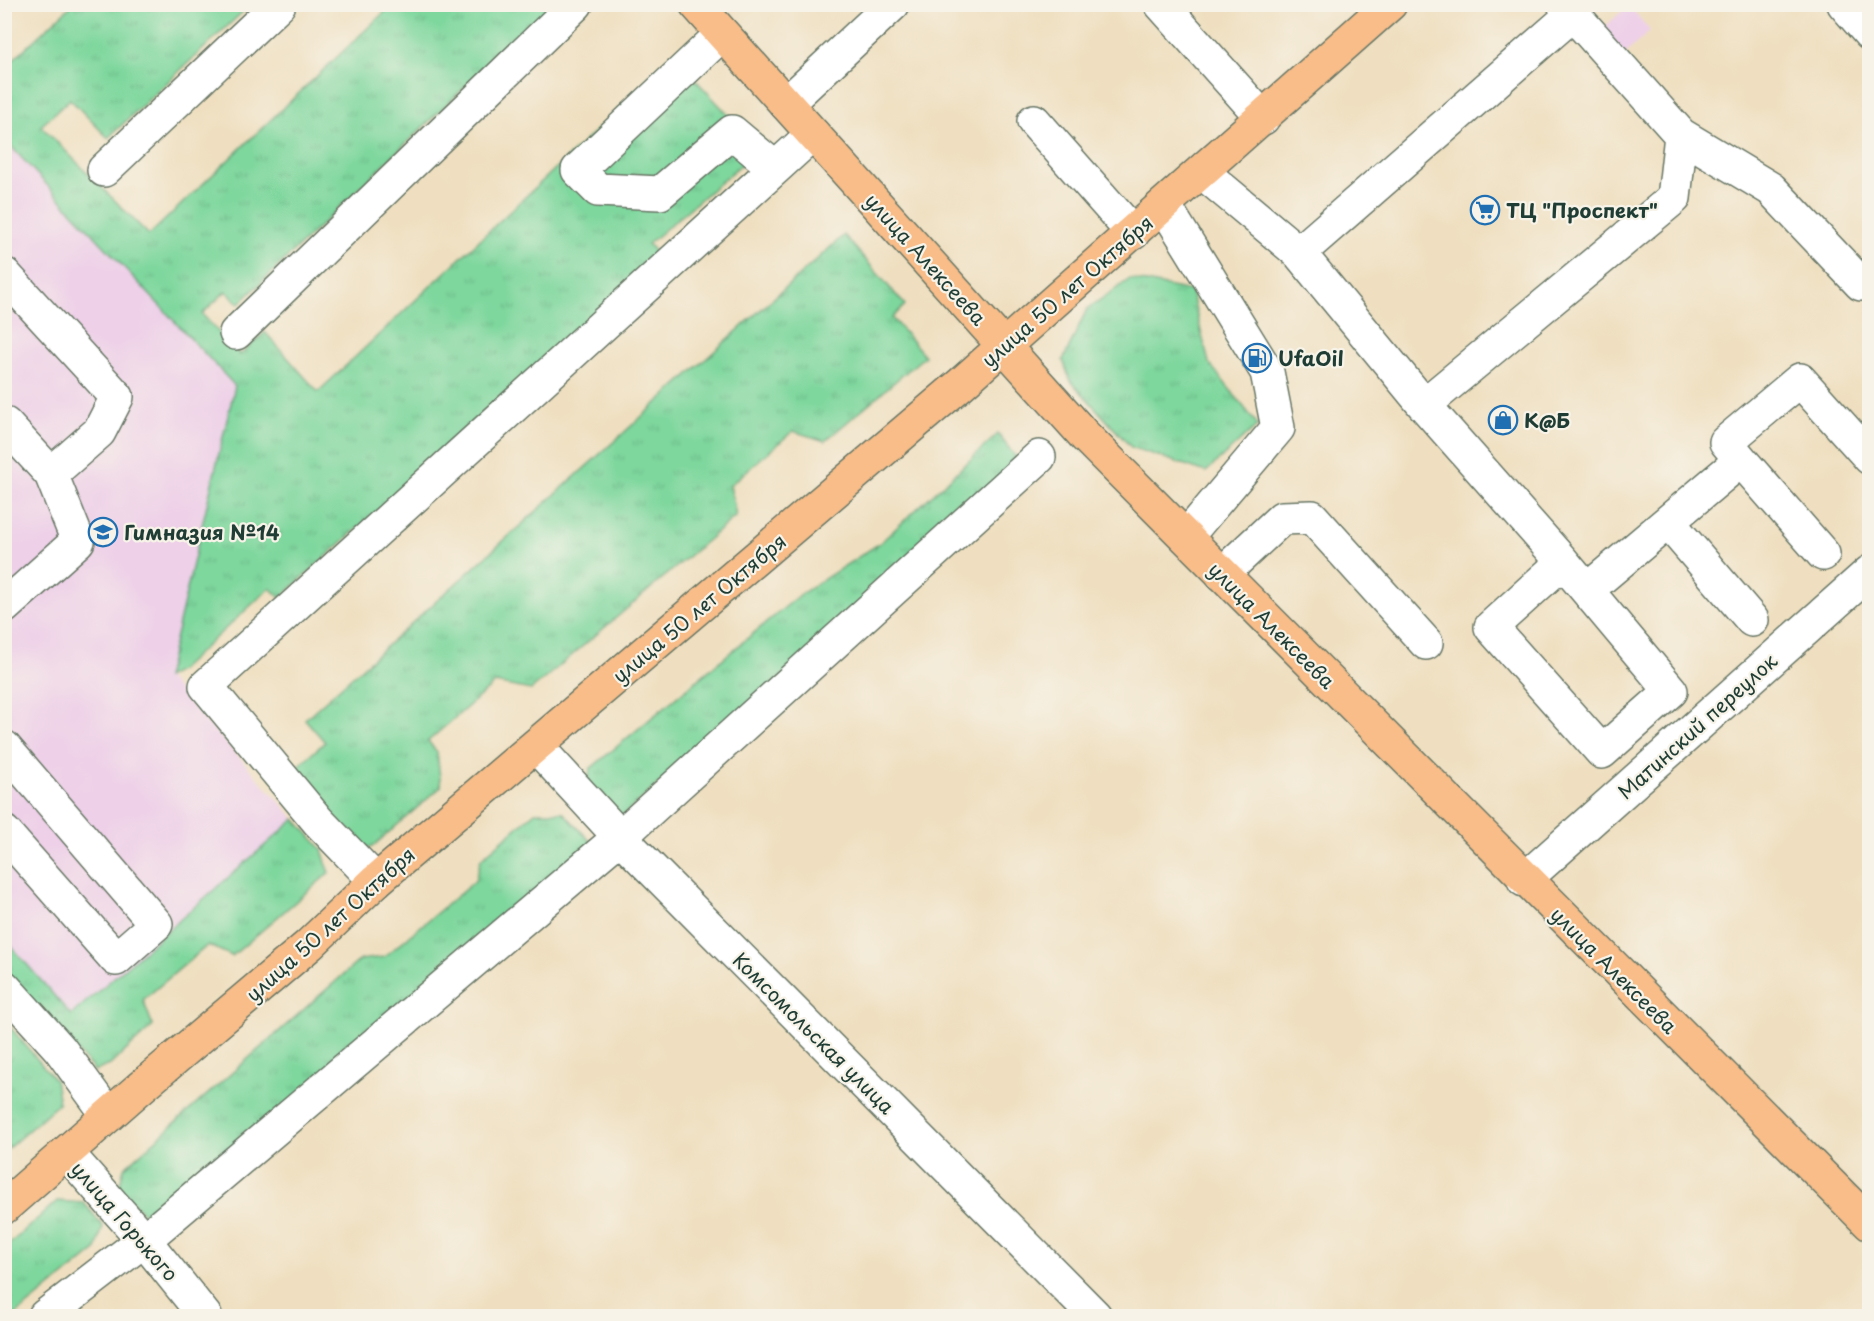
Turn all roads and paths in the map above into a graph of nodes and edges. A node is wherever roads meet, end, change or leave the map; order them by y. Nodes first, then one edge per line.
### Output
1 (279, 4) edge
2 (576, 4) edge
3 (696, 4) edge
4 (893, 4) edge
5 (1161, 4) edge
6 (1390, 4) edge
7 (1844, 4) edge
8 (1568, 9) edge
9 (722, 34) junction
10 (1869, 34) edge
11 (786, 104) junction
12 (1263, 118) junction
13 (1034, 121) dead end
14 (813, 134) junction
15 (1681, 135) junction
16 (775, 168) junction
17 (104, 170) dead end
18 (1202, 172) junction
19 (1164, 205) junction
20 (1133, 233) junction
21 (1299, 254) junction
22 (4, 274) edge
23 (1861, 284) dead end
24 (236, 333) dead end
25 (1005, 345) junction
26 (1424, 405) junction
27 (5, 424) edge
28 (1039, 457) dead end
29 (1869, 458) edge
30 (1741, 460) junction
31 (51, 474) junction
32 (1668, 522) junction
33 (1186, 537) junction
34 (1823, 554) dead end
35 (1563, 561) junction
36 (1869, 572) edge
37 (1222, 574) junction
38 (1587, 590) junction
39 (4, 607) edge
40 (1752, 620) dead end
41 (1426, 643) dead end
42 (4, 747) edge
43 (537, 747) junction
44 (4, 832) edge
45 (620, 837) junction
46 (1524, 880) junction
47 (376, 881) junction
48 (4, 987) edge
49 (108, 1115) junction
50 (67, 1153) junction
51 (4, 1207) edge
52 (1869, 1224) edge
53 (144, 1240) junction
54 (45, 1317) edge
55 (205, 1317) edge
56 (1095, 1317) edge

1 - 17 street
2 - 24 street
3 - 9 main road, улица Алексеева
4 - 11 street
5 - 12 street
6 - 12 main road, улица 50 лет Октября
7 - 10 street
8 - 15 street
8 - 21 street
9 - 11 main road, улица Алексеева
9 - 16 street
11 - 14 main road, улица Алексеева
12 - 18 main road, улица 50 лет Октября
13 - 20 street
14 - 16 street
14 - 25 main road, улица Алексеева
15 - 23 street
15 - 26 street
16 - 47 street
18 - 19 main road, улица 50 лет Октября
18 - 21 street
19 - 20 main road, улица 50 лет Октября
19 - 33 street
20 - 25 main road, улица 50 лет Октября
21 - 26 street
22 - 31 street
25 - 33 main road, улица Алексеева
25 - 43 main road, улица 50 лет Октября
26 - 35 street
27 - 31 street
28 - 45 street
29 - 30 street
30 - 32 street
30 - 34 street
31 - 39 street
32 - 38 street
32 - 40 street
33 - 37 main road, улица Алексеева
35 - 38 street
35 - 38 street
36 - 46 street, Матинский переулок
37 - 41 street
37 - 46 main road, улица Алексеева
42 - 44 street
43 - 45 street, Комсомольская улица
43 - 47 main road, улица 50 лет Октября
45 - 53 street
45 - 56 street, Комсомольская улица
46 - 52 main road, улица Алексеева
47 - 49 main road, улица 50 лет Октября
48 - 49 street
49 - 50 main road, улица 50 лет Октября
50 - 51 main road, улица 50 лет Октября
50 - 53 street, улица Горького
53 - 54 street
53 - 55 street, улица Горького

